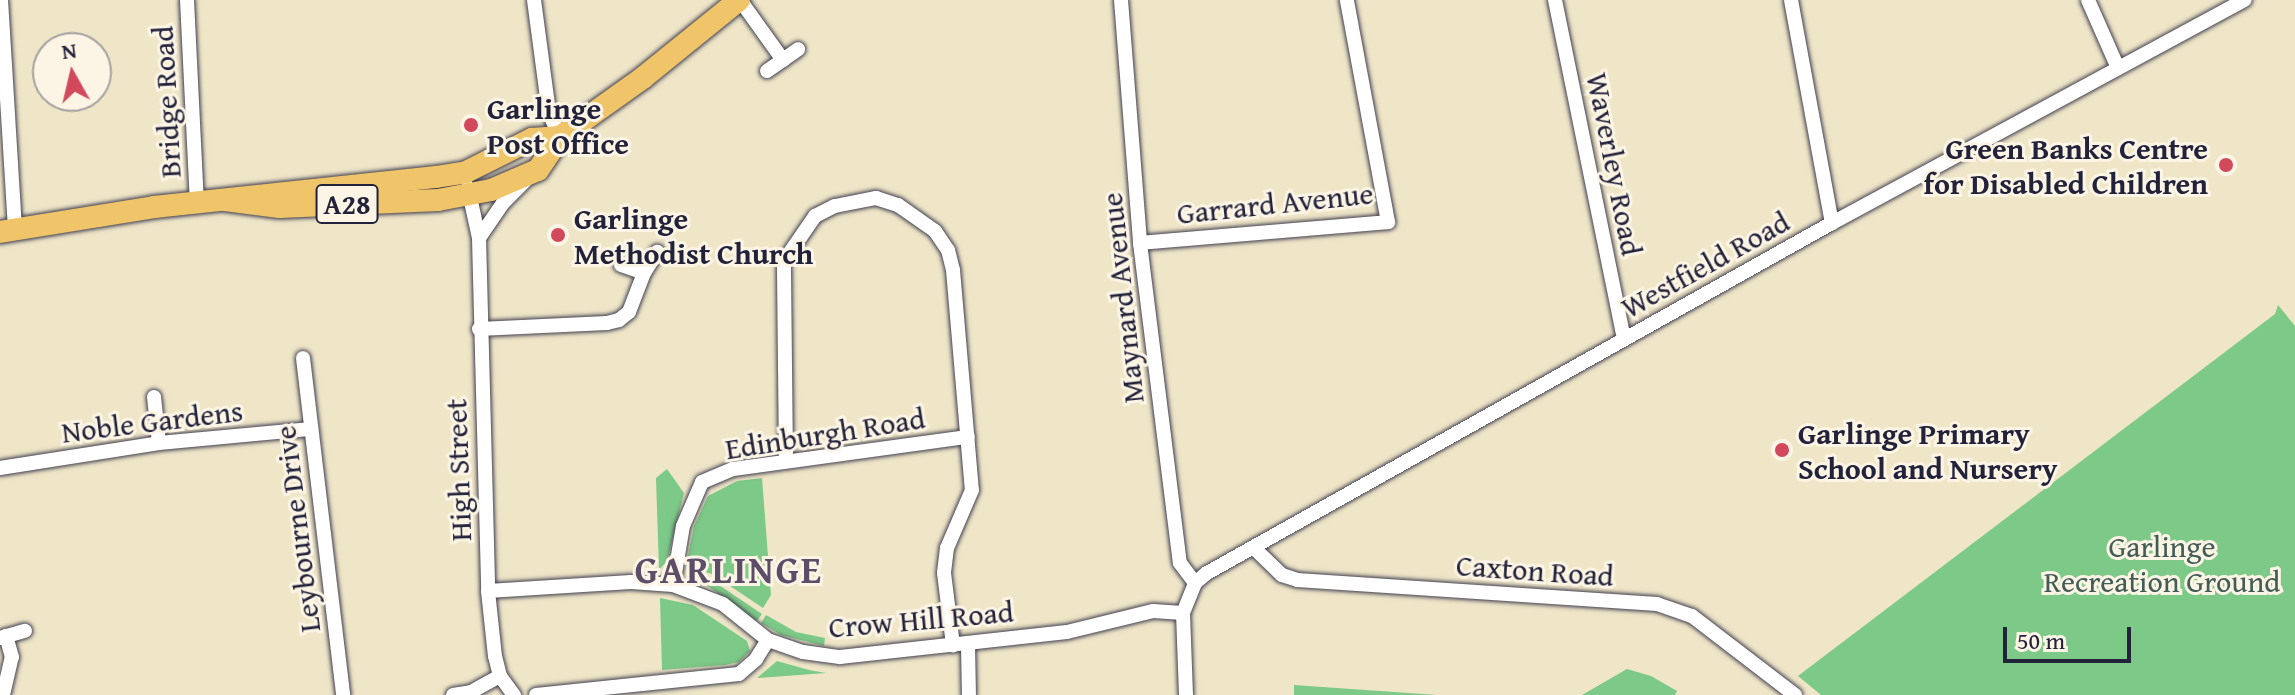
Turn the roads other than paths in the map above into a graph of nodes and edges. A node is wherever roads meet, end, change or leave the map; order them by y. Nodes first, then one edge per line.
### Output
1 (1, 0) edge
2 (187, 0) edge
3 (534, 0) edge
4 (740, 0) edge
5 (1121, 0) edge
6 (1347, 0) edge
7 (1555, 0) edge
8 (1791, 0) edge
9 (2088, 0) edge
10 (2245, 0) edge
11 (798, 49) dead end
12 (2, 57) edge
13 (783, 60) junction
14 (2118, 68) junction
15 (767, 71) dead end
16 (560, 137) junction
17 (538, 170) junction
18 (467, 183) junction
19 (197, 202) junction
20 (1832, 223) junction
21 (8, 231) edge
22 (479, 238) junction
23 (1140, 243) junction
24 (657, 252) dead end
25 (621, 265) dead end
26 (644, 273) junction
27 (479, 329) junction
28 (1624, 339) junction
29 (303, 358) dead end
30 (154, 397) dead end
31 (311, 429) junction
32 (968, 437) junction
33 (159, 443) junction
34 (786, 461) junction
35 (0, 468) edge
36 (1254, 548) junction
37 (1195, 583) junction
38 (673, 585) junction
39 (488, 591) junction
40 (1183, 613) junction
41 (25, 631) dead end
42 (3, 637) edge
43 (768, 640) junction
44 (960, 645) junction
45 (500, 676) junction
46 (3, 695) edge
47 (343, 695) edge
48 (453, 695) edge
49 (514, 695) edge
50 (536, 695) edge
51 (969, 695) edge
52 (1186, 695) edge
53 (1795, 695) edge

1 - 12 street
2 - 19 street, Bridge Road
3 - 16 street
4 - 13 street
4 - 16 highway, A28
5 - 23 street, Maynard Avenue
6 - 23 street, Garrard Avenue
7 - 28 street, Waverley Road
8 - 20 street
9 - 14 street
10 - 14 street, Westfield Road
11 - 13 street
12 - 21 street
13 - 15 street
14 - 20 street, Westfield Road
16 - 17 highway, A28
16 - 18 highway, A28
17 - 18 highway, A28
17 - 22 street
18 - 19 highway, A28
18 - 22 street, High Street
19 - 21 highway, A28
20 - 28 street, Westfield Road
22 - 27 street, High Street
23 - 37 street, Maynard Avenue
24 - 26 street
25 - 26 street
26 - 27 street
27 - 39 street, High Street
28 - 36 street, Westfield Road
29 - 31 street, Leybourne Drive
30 - 33 street
31 - 33 street, Noble Gardens
31 - 47 street, Leybourne Drive
32 - 34 street, Edinburgh Road
32 - 34 street
32 - 44 street
33 - 35 street, Noble Gardens
34 - 38 street, Edinburgh Road
36 - 37 street, Westfield Road
36 - 53 street, Caxton Road
37 - 40 street
38 - 39 street
38 - 43 street
39 - 45 street, High Street
40 - 44 street, Crow Hill Road
40 - 52 street
41 - 42 street
42 - 46 street
43 - 44 street, Crow Hill Road
43 - 50 street
44 - 51 street
45 - 48 street
45 - 49 street, High Street

